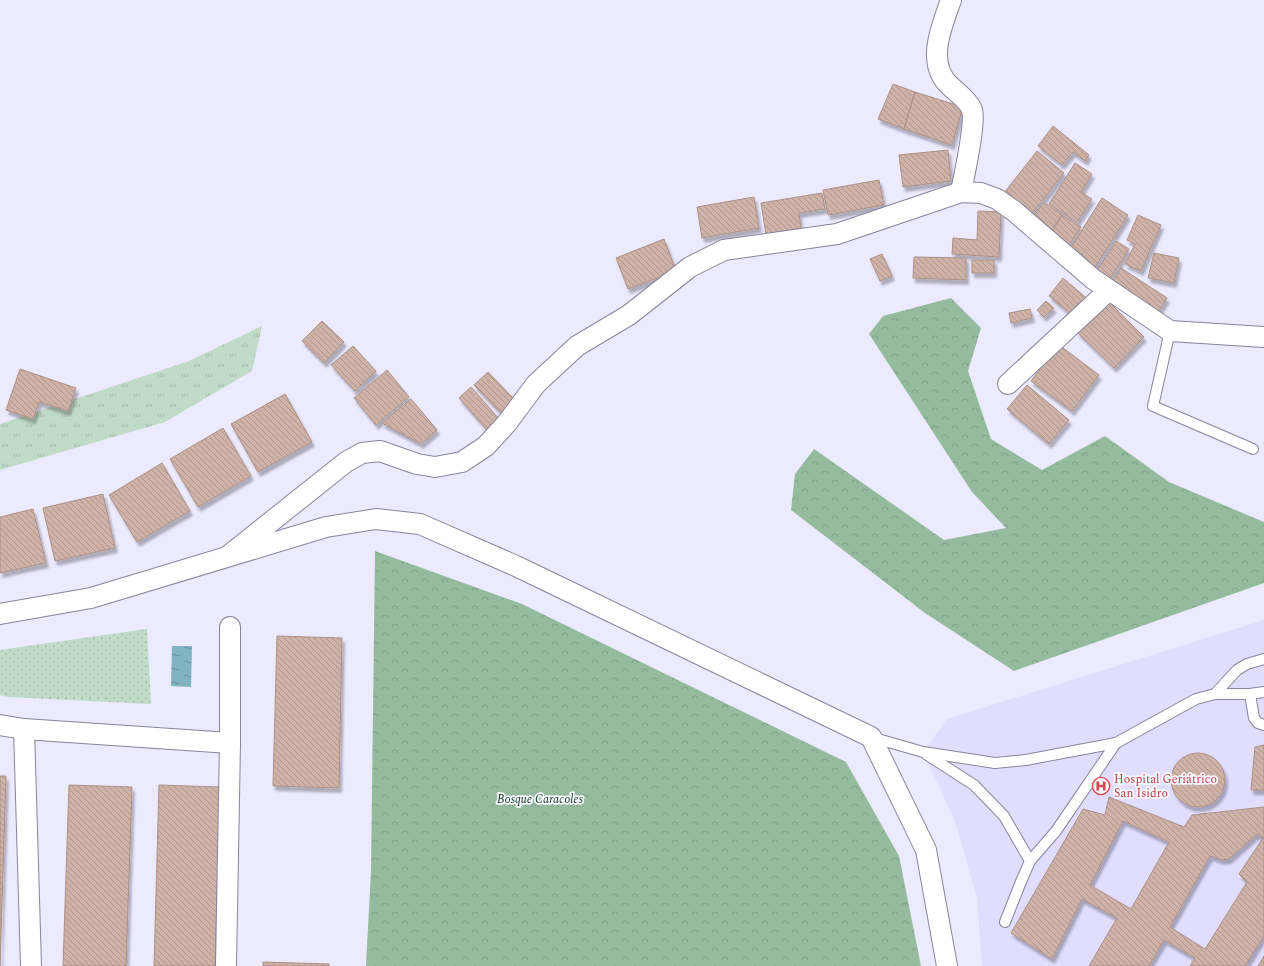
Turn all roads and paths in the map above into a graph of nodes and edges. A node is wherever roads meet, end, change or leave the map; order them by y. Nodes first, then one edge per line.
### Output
1 (951, 0) edge
2 (961, 192) junction
3 (1108, 291) junction
4 (1170, 331) junction
5 (1264, 337) edge
6 (1008, 384) dead end
7 (1253, 450) dead end
8 (228, 556) junction
9 (0, 614) edge
10 (230, 626) dead end
11 (1264, 659) edge
12 (1264, 692) edge
13 (1215, 694) junction
14 (1250, 694) junction
15 (0, 725) edge
16 (1264, 725) edge
17 (24, 729) junction
18 (871, 737) junction
19 (230, 743) junction
20 (1116, 743) junction
21 (923, 752) junction
22 (1030, 861) junction
23 (1005, 922) dead end
24 (31, 966) edge
25 (226, 966) edge
26 (947, 966) edge

1 - 2 street
2 - 3 street
2 - 8 street
3 - 4 street
3 - 6 street
4 - 5 street
4 - 7 lane
8 - 9 street
8 - 18 street
10 - 19 street
11 - 13 lane
12 - 14 lane
13 - 14 lane
13 - 20 lane
14 - 16 lane
15 - 17 street
17 - 19 street
17 - 24 street
18 - 21 lane
18 - 26 street
19 - 25 street
20 - 21 lane
20 - 22 lane
21 - 22 lane
22 - 23 lane

